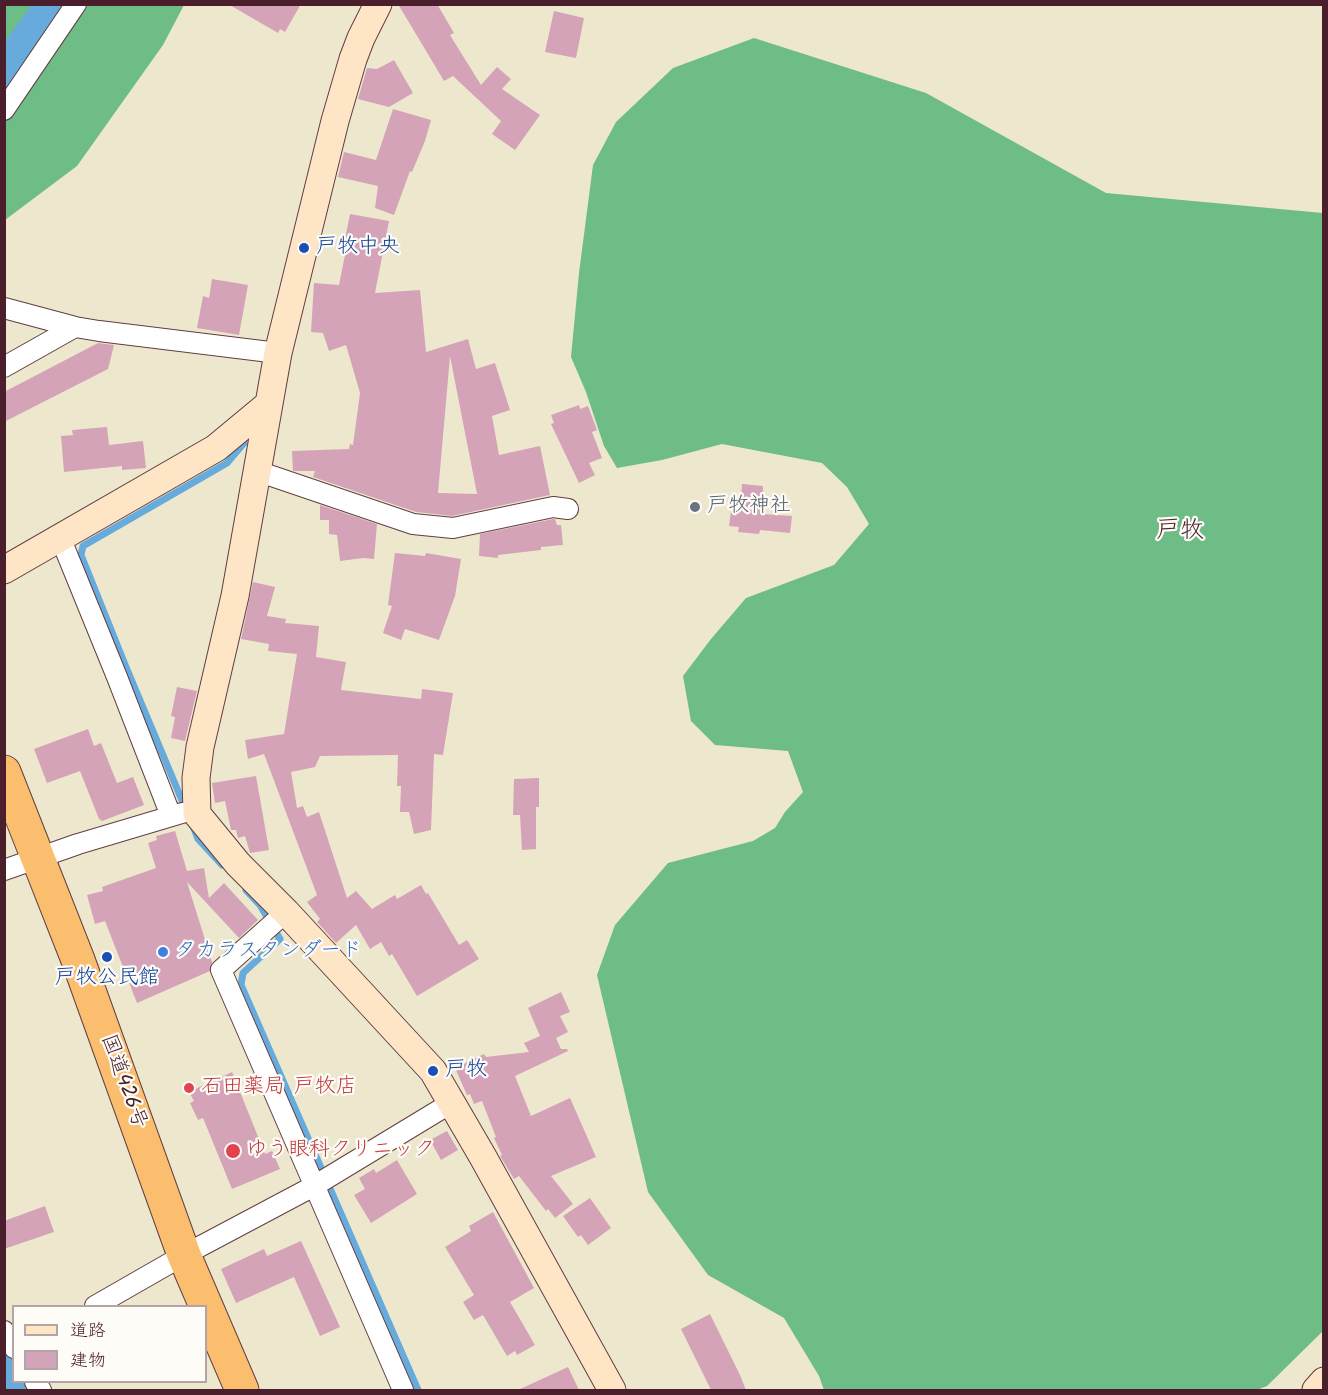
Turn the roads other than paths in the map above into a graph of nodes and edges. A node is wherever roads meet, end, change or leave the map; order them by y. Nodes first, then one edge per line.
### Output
1 (76, 4) edge
2 (373, 7) edge
3 (4, 110) edge
4 (4, 308) edge
5 (75, 327) junction
6 (278, 353) junction
7 (4, 367) edge
8 (269, 404) junction
9 (257, 471) junction
10 (568, 509) dead end
11 (60, 537) junction
12 (4, 570) edge
13 (4, 771) edge
14 (197, 808) junction
15 (171, 816) junction
16 (39, 857) junction
17 (4, 870) edge
18 (286, 912) junction
19 (451, 1103) junction
20 (314, 1186) junction
21 (184, 1255) junction
22 (97, 1305) edge
23 (205, 1305) edge
24 (207, 1309) edge
25 (4, 1331) edge
26 (12, 1345) edge
27 (1323, 1381) edge
28 (242, 1390) edge
29 (403, 1390) edge
30 (612, 1390) edge
31 (1316, 1390) edge

1 - 3 street
2 - 6 street
4 - 5 street
5 - 6 street
5 - 7 street
6 - 8 street
8 - 9 street
8 - 11 street
9 - 10 street
9 - 14 street
11 - 12 street
11 - 15 street
13 - 16 highway, 国道426号
14 - 15 street
14 - 18 street
15 - 16 street
16 - 17 street
16 - 21 highway, 国道426号
18 - 19 street
18 - 20 street
19 - 20 street
19 - 30 street
20 - 21 street
20 - 29 street
21 - 22 street
21 - 23 highway, 国道426号
24 - 28 highway, 国道426号
25 - 26 street
27 - 31 street

